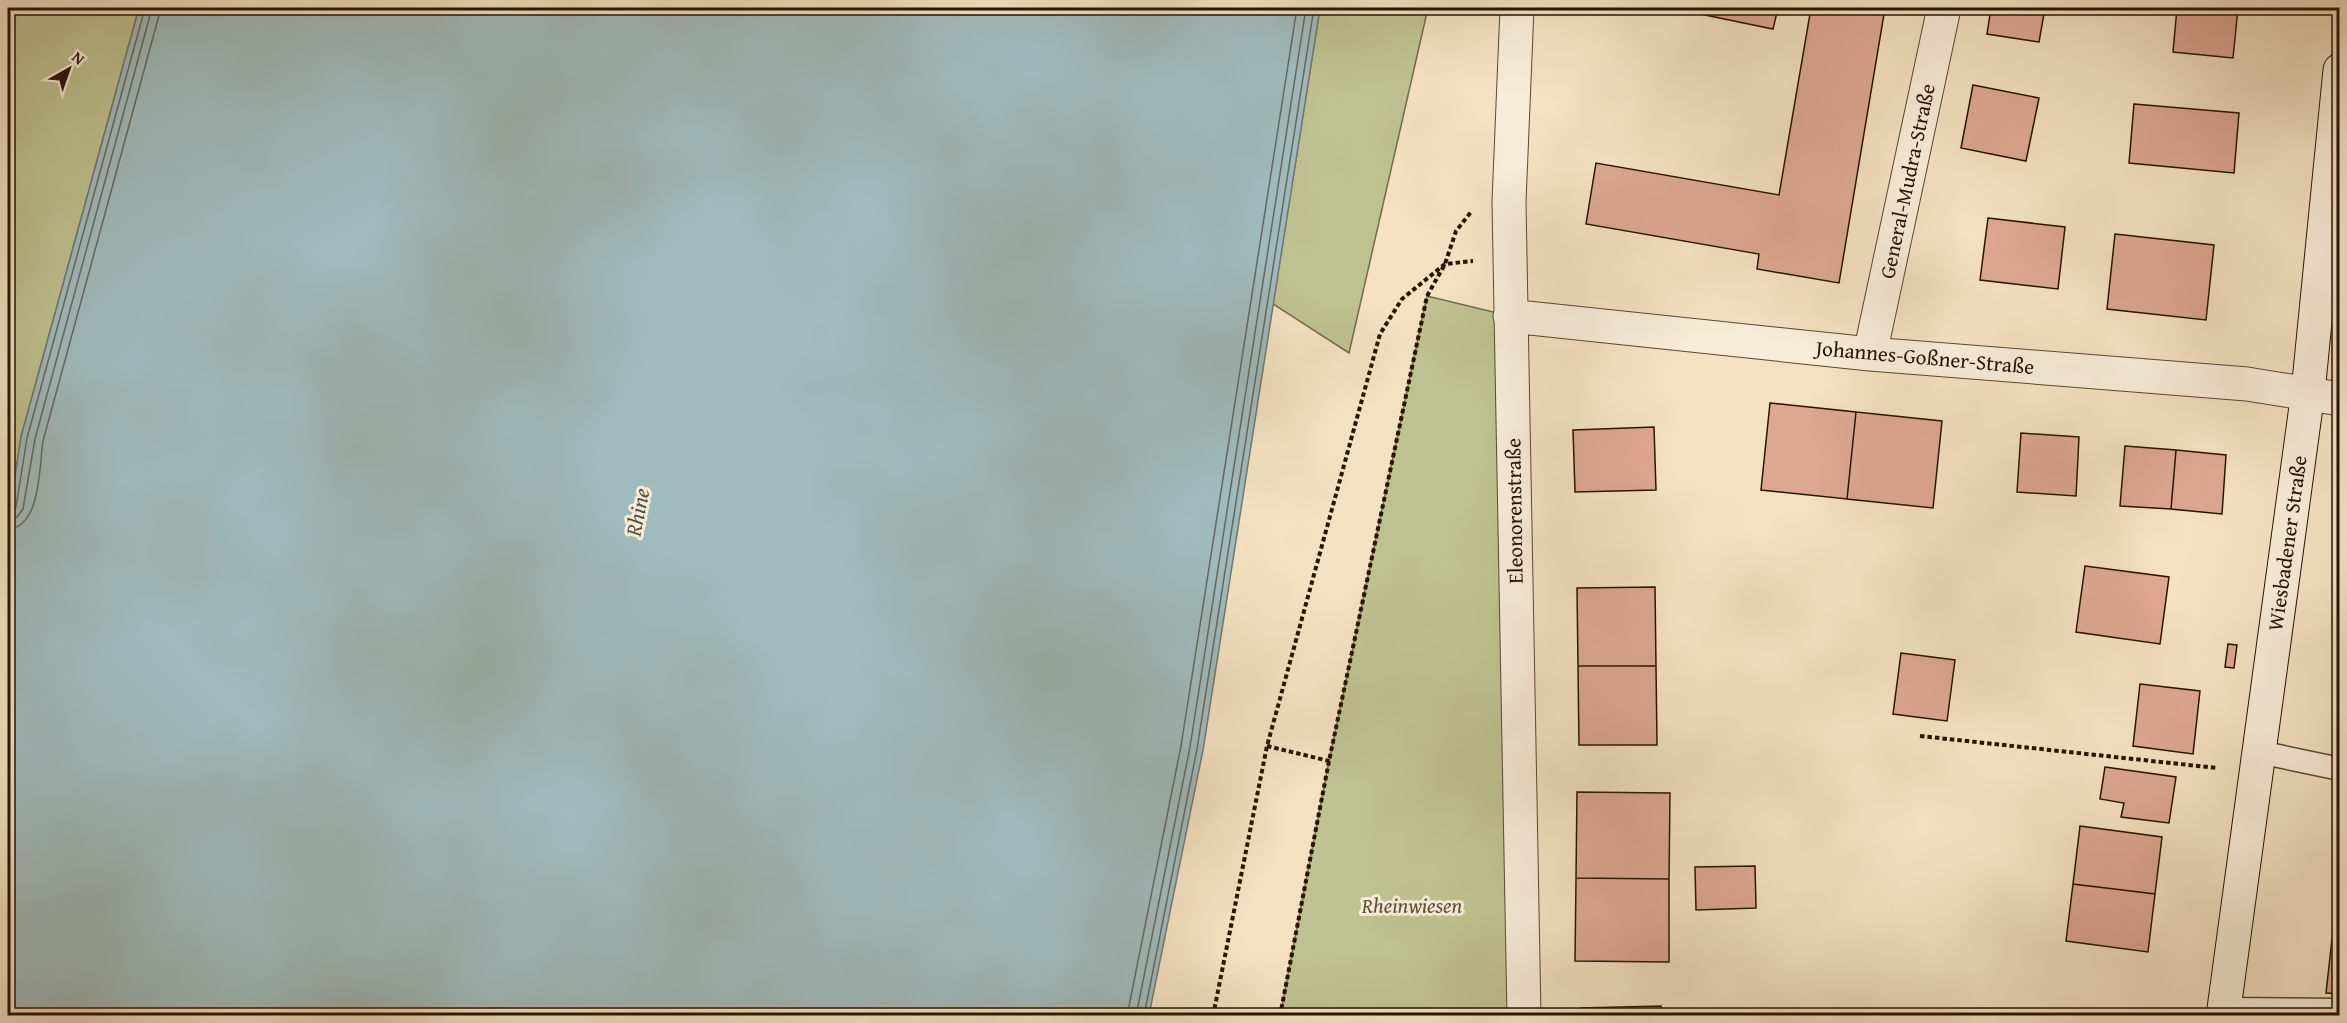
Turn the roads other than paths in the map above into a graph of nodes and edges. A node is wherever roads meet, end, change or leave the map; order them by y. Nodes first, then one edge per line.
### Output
1 (1517, 8) edge
2 (1944, 8) edge
3 (2340, 70) edge
4 (1510, 316) junction
5 (1870, 354) junction
6 (2308, 393) junction
7 (2340, 399) edge
8 (2259, 752) junction
9 (2340, 769) edge
10 (2340, 1010) edge
11 (2223, 1012) edge
12 (1524, 1016) edge

1 - 4 street, Eleonorenstraße
2 - 5 street, General-Mudra-Straße
3 - 6 street, Wiesbadener Straße
4 - 5 street, Johannes-Goßner-Straße
4 - 12 street, Eleonorenstraße
5 - 6 street, Johannes-Goßner-Straße
6 - 7 street, Johannes-Goßner-Straße
6 - 8 street, Wiesbadener Straße
8 - 9 lane
8 - 11 street, Wiesbadener Straße
10 - 11 lane

